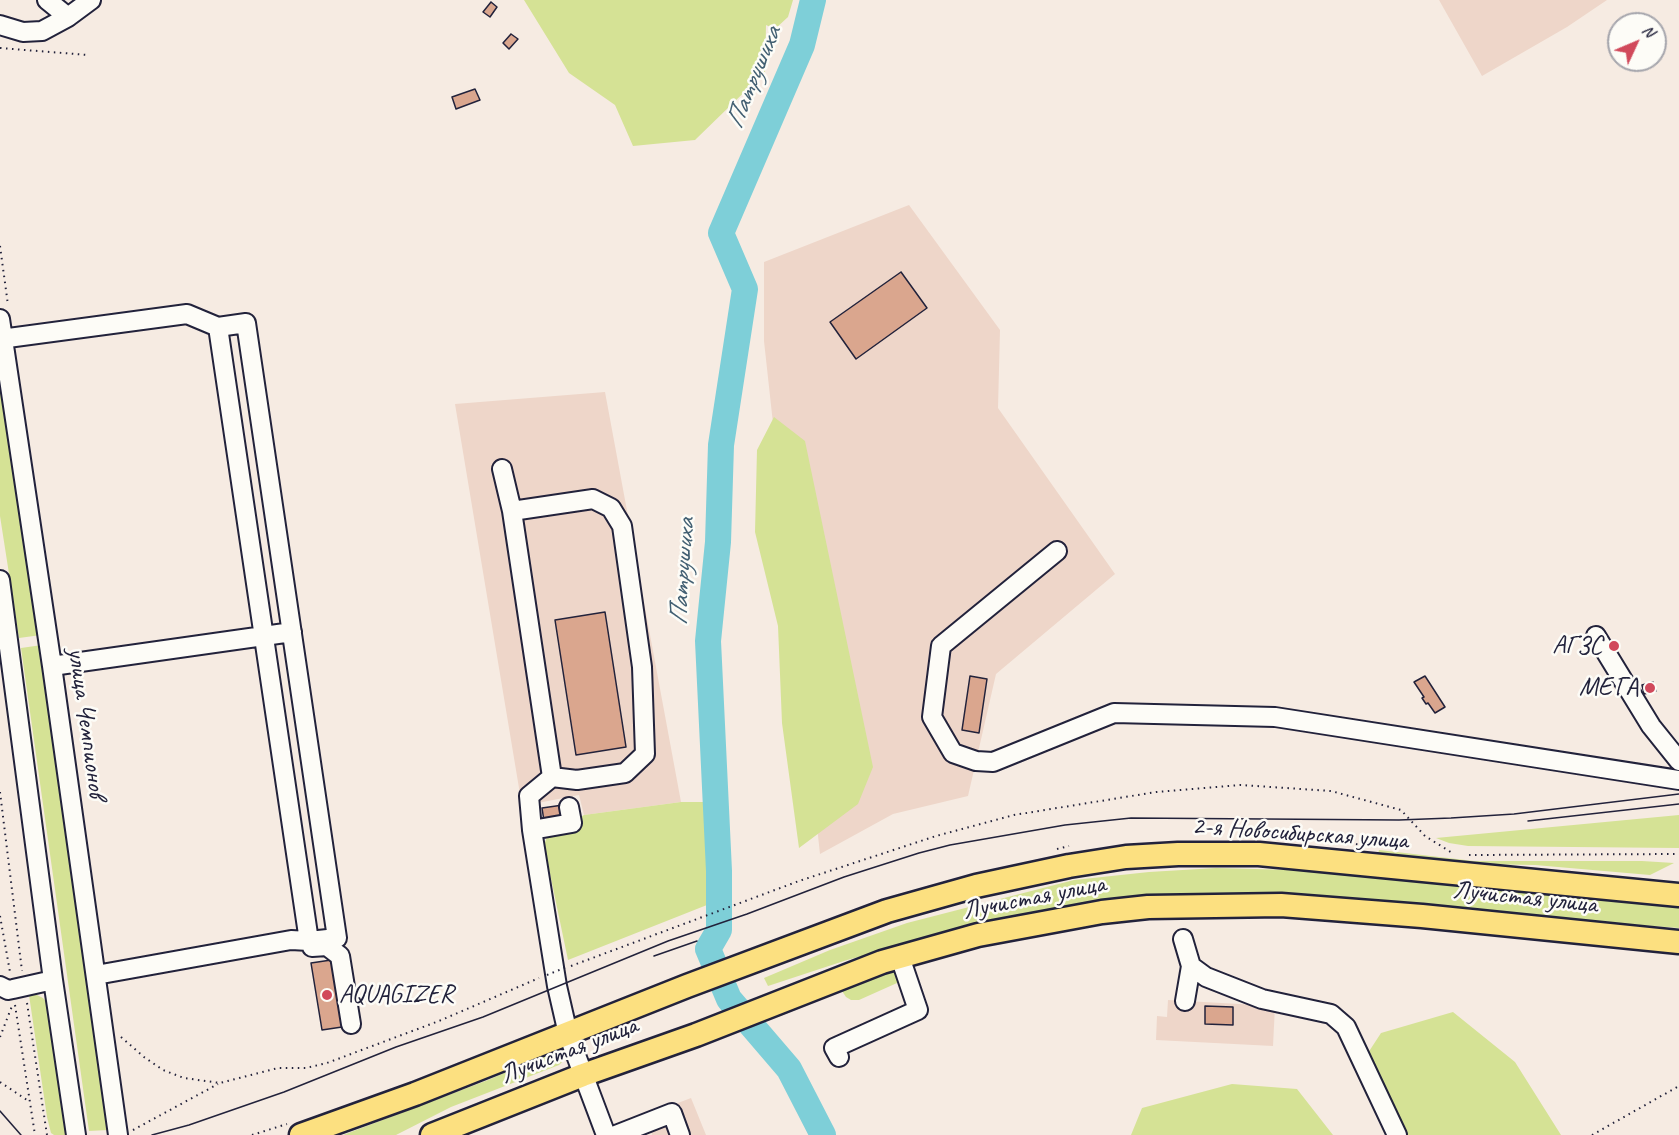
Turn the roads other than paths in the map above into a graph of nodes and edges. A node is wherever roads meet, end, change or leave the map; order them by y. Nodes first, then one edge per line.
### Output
1 (47, 0) edge
2 (91, 0) edge
3 (68, 17) junction
4 (0, 25) edge
5 (0, 320) edge
6 (218, 327) junction
7 (1, 339) edge
8 (502, 469) dead end
9 (512, 511) junction
10 (1057, 551) dead end
11 (0, 580) edge
12 (292, 632) junction
13 (265, 636) junction
14 (1596, 636) dead end
15 (52, 666) junction
16 (7, 677) edge
17 (1679, 761) edge
18 (552, 777) junction
19 (1679, 780) edge
20 (570, 807) dead end
21 (532, 830) junction
22 (1679, 895) edge
23 (1183, 939) dead end
24 (1676, 941) edge
25 (302, 945) junction
26 (900, 957) junction
27 (752, 962) joint
28 (1191, 966) junction
29 (96, 975) junction
30 (53, 980) junction
31 (12, 987) edge
32 (1185, 1001) dead end
33 (351, 1024) dead end
34 (568, 1034) junction
35 (839, 1057) dead end
36 (583, 1075) junction
37 (76, 1135) edge
38 (118, 1135) edge
39 (301, 1135) edge
40 (432, 1135) edge
41 (606, 1135) edge
42 (616, 1135) edge
43 (680, 1135) edge
44 (1397, 1135) edge

1 - 3 street
2 - 3 street
3 - 4 street
5 - 7 street, улица Чемпионов
6 - 7 street
6 - 12 street
6 - 13 street
7 - 15 street, улица Чемпионов
8 - 9 street
9 - 18 street
9 - 18 street
10 - 19 street
11 - 16 street
12 - 13 street
12 - 25 street
13 - 15 street
13 - 25 street
14 - 17 street
15 - 29 street, улица Чемпионов
16 - 30 street
18 - 21 street
20 - 21 street
21 - 34 street
22 - 27 main road, 2-я Новосибирская улица
23 - 28 street
24 - 26 main road, Лучистая улица
25 - 29 street
25 - 33 street
26 - 35 street
26 - 36 main road, Лучистая улица
27 - 34 main road, Лучистая улица
28 - 32 street
28 - 44 street
29 - 38 street, улица Чемпионов
30 - 31 street
30 - 37 street
34 - 36 street
34 - 39 main road, Лучистая улица
36 - 40 main road, Лучистая улица
36 - 41 street
42 - 43 street

